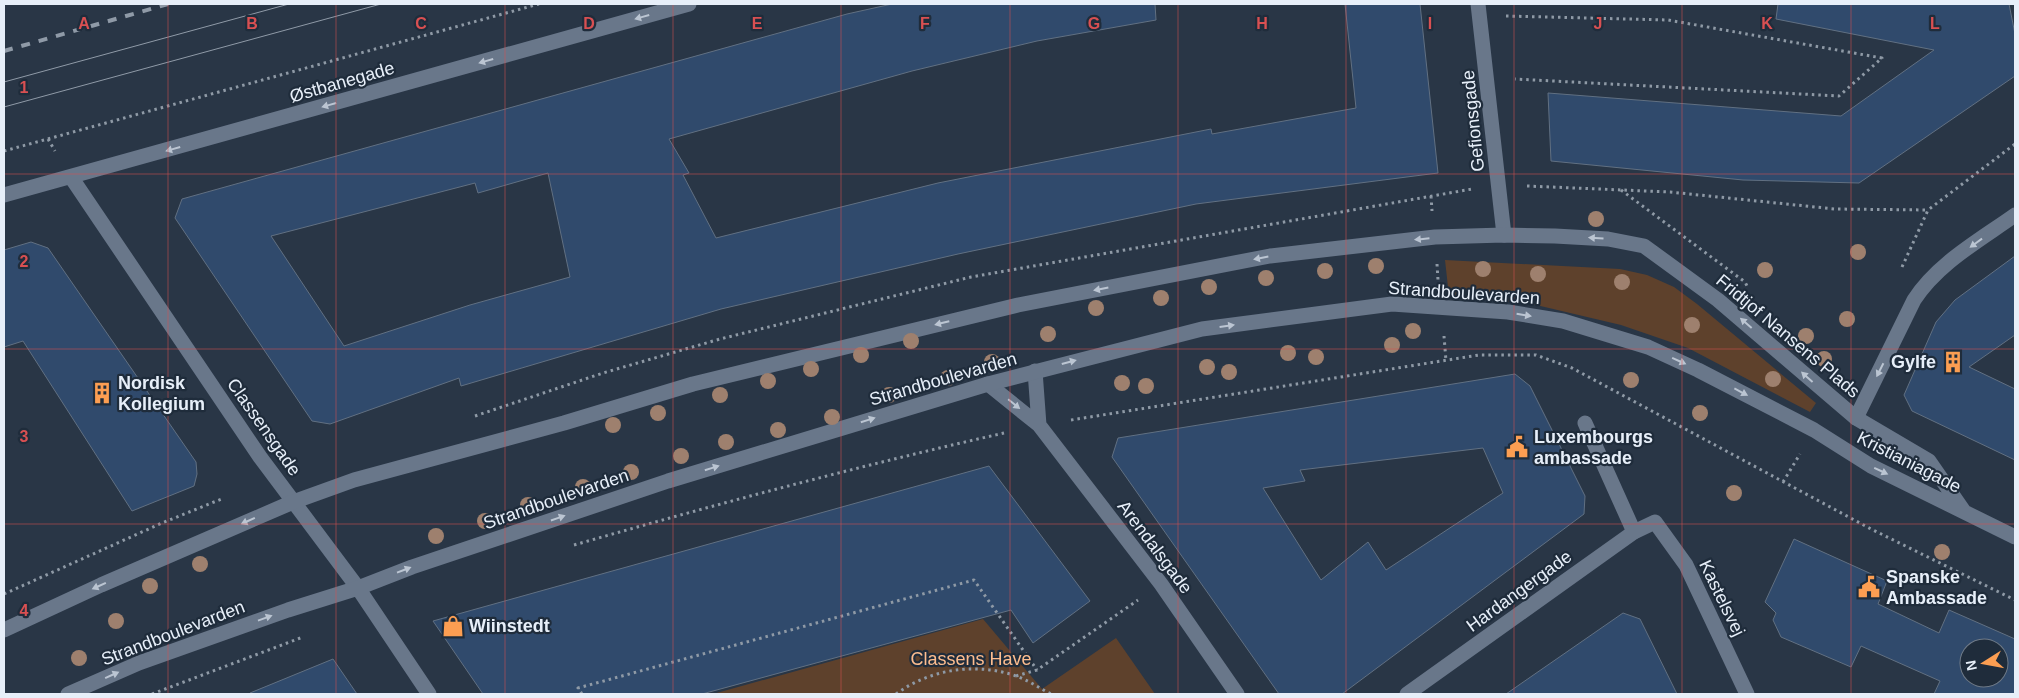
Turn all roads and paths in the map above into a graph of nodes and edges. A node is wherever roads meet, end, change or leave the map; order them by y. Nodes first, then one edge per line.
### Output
1 (539, 4) edge
2 (689, 4) edge
3 (1479, 10) edge
4 (1487, 77) junction
5 (2015, 144) edge
6 (4, 151) edge
7 (71, 177) junction
8 (4, 195) edge
9 (1928, 210) dead end
10 (2015, 215) edge
11 (1504, 235) junction
12 (1434, 237) junction
13 (1441, 307) junction
14 (1035, 371) junction
15 (988, 384) junction
16 (1856, 418) junction
17 (1585, 423) dead end
18 (1039, 425) junction
19 (1839, 446) joint
20 (293, 502) junction
21 (1963, 510) junction
22 (1655, 522) joint
23 (1634, 532) junction
24 (2015, 537) edge
25 (1161, 584) junction
26 (358, 588) junction
27 (4, 630) edge
28 (1037, 670) junction
29 (1016, 676) junction
30 (68, 694) edge
31 (429, 694) edge
32 (582, 694) edge
33 (896, 694) edge
34 (1051, 694) edge
35 (1237, 694) edge
36 (1407, 694) edge
37 (1748, 694) edge

1 - 6 path
2 -> 7 street, Østbanegade
3 - 4 street, Gefionsgade
3 - 4 path
4 - 11 street, Gefionsgade
5 - 9 path
7 - 8 street, Østbanegade
7 - 20 street, Classensgade
10 -> 16 street, Fridtjof Nansens Plads
11 - 12 street
16 -> 11 street, Fridtjof Nansens Plads
12 - 13 path
12 -> 20 street
14 -> 13 street, Strandboulevarden
13 -> 19 street, Strandboulevarden
14 - 15 street, Strandboulevarden
14 - 18 street
15 -> 18 street, Arendalsgade
26 -> 15 street, Strandboulevarden
16 - 21 street, Kristianiagade
17 - 23 street
18 - 25 street, Arendalsgade
19 -> 21 street, Kristianiagade
20 - 26 street, Classensgade
20 -> 27 street
21 - 24 street, Kristianiagade
22 - 23 street, Hardangergade
22 - 37 street, Kastelsvej
23 - 36 street, Hardangergade
25 - 28 path
25 - 35 street, Arendalsgade
30 -> 26 street, Strandboulevarden
26 - 31 street, Classensgade
28 - 29 path
28 - 32 path
29 - 33 path
29 - 34 path

